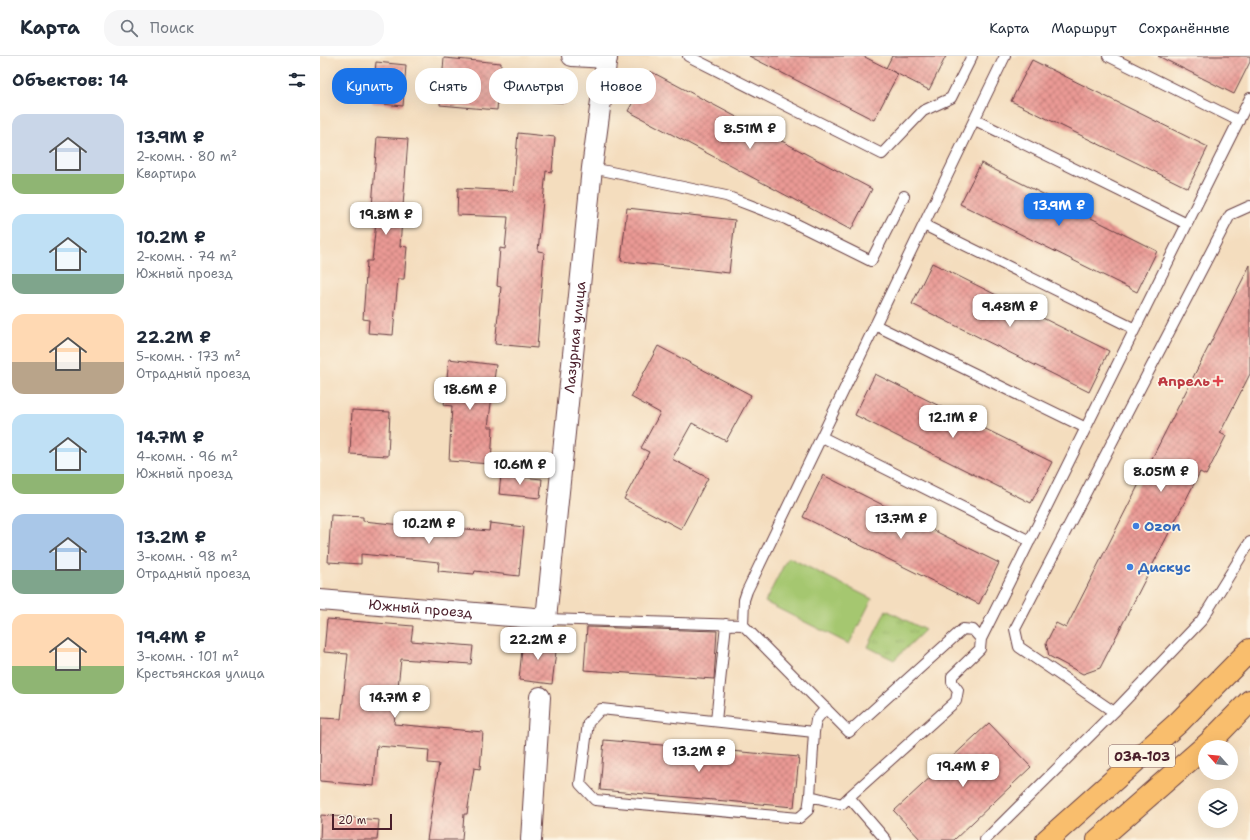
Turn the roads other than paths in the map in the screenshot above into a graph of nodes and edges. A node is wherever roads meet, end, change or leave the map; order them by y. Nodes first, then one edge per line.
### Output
1 (572, 56) edge
2 (688, 56) edge
3 (972, 56) edge
4 (1006, 56) edge
5 (1108, 56) edge
6 (607, 57) edge
7 (1250, 98) edge
8 (974, 120) junction
9 (1239, 121) junction
10 (592, 168) junction
11 (904, 196) dead end
12 (1250, 206) edge
13 (1187, 224) junction
14 (924, 225) junction
15 (875, 325) junction
16 (1135, 329) junction
17 (1086, 428) junction
18 (822, 437) junction
19 (1030, 541) junction
20 (1250, 542) edge
21 (320, 600) edge
22 (546, 619) junction
23 (726, 624) junction
24 (743, 625) junction
25 (981, 639) junction
26 (1250, 650) edge
27 (540, 697) dead end
28 (1250, 701) edge
29 (826, 708) junction
30 (1114, 712) junction
31 (716, 721) junction
32 (814, 732) junction
33 (810, 796) junction
34 (849, 797) junction
35 (531, 840) edge
36 (886, 840) edge
37 (985, 840) edge
38 (1047, 840) edge
39 (1098, 840) edge

1 - 6 street
2 - 3 lane
4 - 8 lane
5 - 9 lane
6 - 10 street, Лазурная улица
7 - 9 lane
8 - 13 lane
8 - 14 lane
9 - 13 lane
10 - 11 lane
10 - 22 street, Лазурная улица
12 - 30 lane
13 - 16 lane
14 - 15 lane
14 - 16 lane
15 - 17 lane
15 - 18 lane
16 - 17 lane
17 - 19 lane
18 - 19 lane
18 - 24 lane
19 - 25 lane
20 - 30 lane
21 - 22 street, Южный проезд
22 - 23 lane
23 - 24 lane
23 - 31 lane
24 - 29 lane
25 - 29 lane
25 - 34 lane
26 - 38 main road, 03А-103
27 - 35 street
28 - 39 main road, 03А-103
29 - 32 lane
30 - 37 lane
31 - 32 lane
31 - 33 lane
32 - 33 lane
33 - 34 lane
34 - 36 lane

